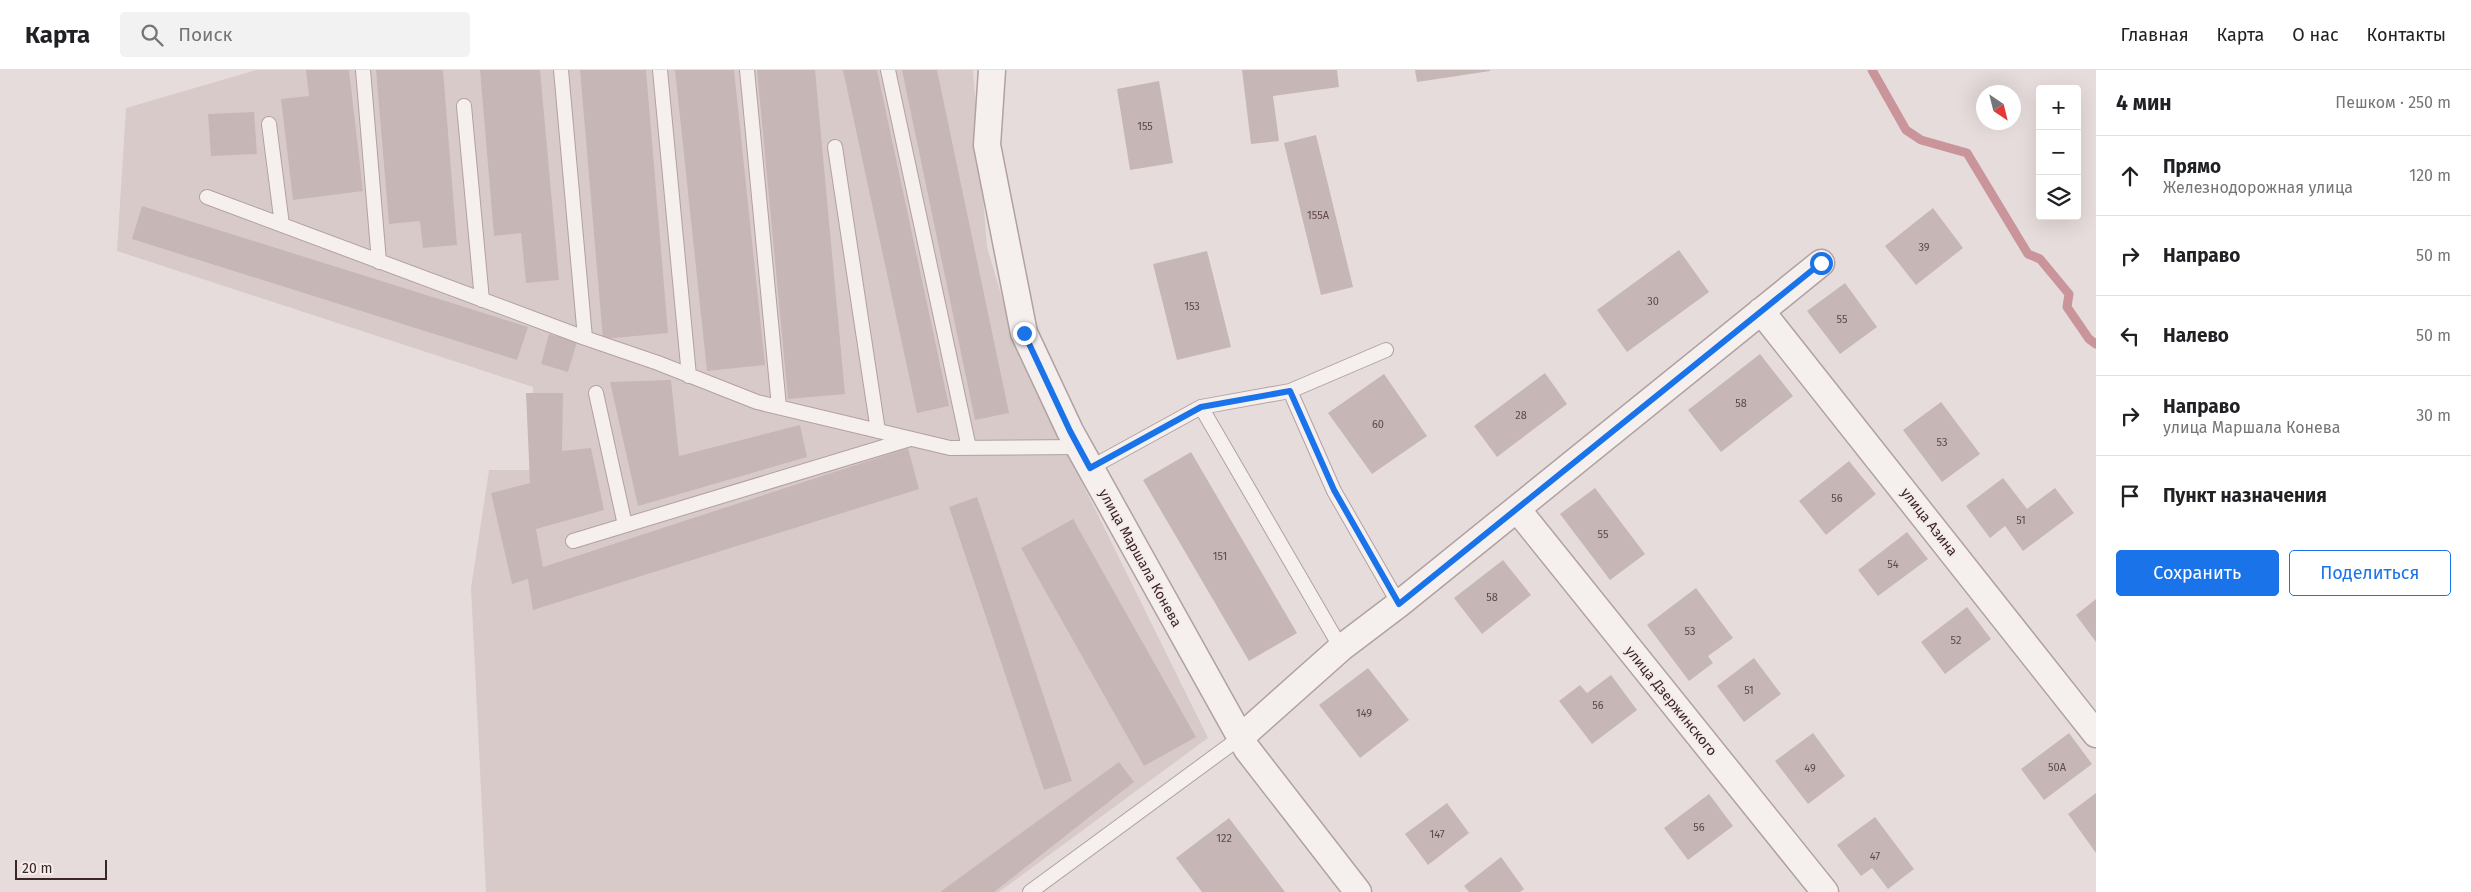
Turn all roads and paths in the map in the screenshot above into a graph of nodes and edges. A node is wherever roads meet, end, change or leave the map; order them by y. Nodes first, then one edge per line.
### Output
1 (363, 70) edge
2 (561, 70) edge
3 (660, 70) edge
4 (747, 70) edge
5 (888, 70) edge
6 (992, 70) edge
7 (464, 106) dead end
8 (269, 124) dead end
9 (835, 146) dead end
10 (208, 197) dead end
11 (282, 225) junction
12 (379, 262) junction
13 (1821, 263) dead end
14 (482, 300) junction
15 (1762, 311) junction
16 (585, 338) junction
17 (1386, 350) dead end
18 (689, 376) junction
19 (1290, 391) junction
20 (596, 393) dead end
21 (1201, 407) junction
22 (779, 408) junction
23 (878, 431) junction
24 (910, 439) junction
25 (969, 448) junction
26 (1084, 457) junction
27 (1516, 509) junction
28 (625, 525) junction
29 (573, 541) dead end
30 (1399, 604) junction
31 (1341, 648) junction
32 (2096, 734) edge
33 (1241, 737) junction
34 (1030, 892) edge
35 (1358, 892) edge
36 (1825, 892) edge

1 - 12 lane
2 - 16 lane
3 - 18 lane
4 - 22 lane
5 - 25 lane
6 - 26 street, улица Маршала Конева
7 - 14 lane
8 - 11 lane
9 - 23 lane
10 - 11 lane
11 - 12 lane
12 - 14 lane
13 - 15 street
14 - 16 lane
15 - 27 street
15 - 32 street, улица Азина
16 - 18 lane
17 - 19 lane
18 - 22 lane
19 - 21 lane
19 - 30 lane
20 - 28 lane
21 - 26 lane
21 - 31 lane
22 - 23 lane
23 - 24 lane
24 - 25 lane
24 - 28 lane
25 - 26 lane
26 - 33 street, улица Маршала Конева
27 - 30 street
27 - 36 street, улица Дзержинского
28 - 29 lane
30 - 31 street
31 - 33 street
33 - 34 lane
33 - 35 street, улица Маршала Конева

